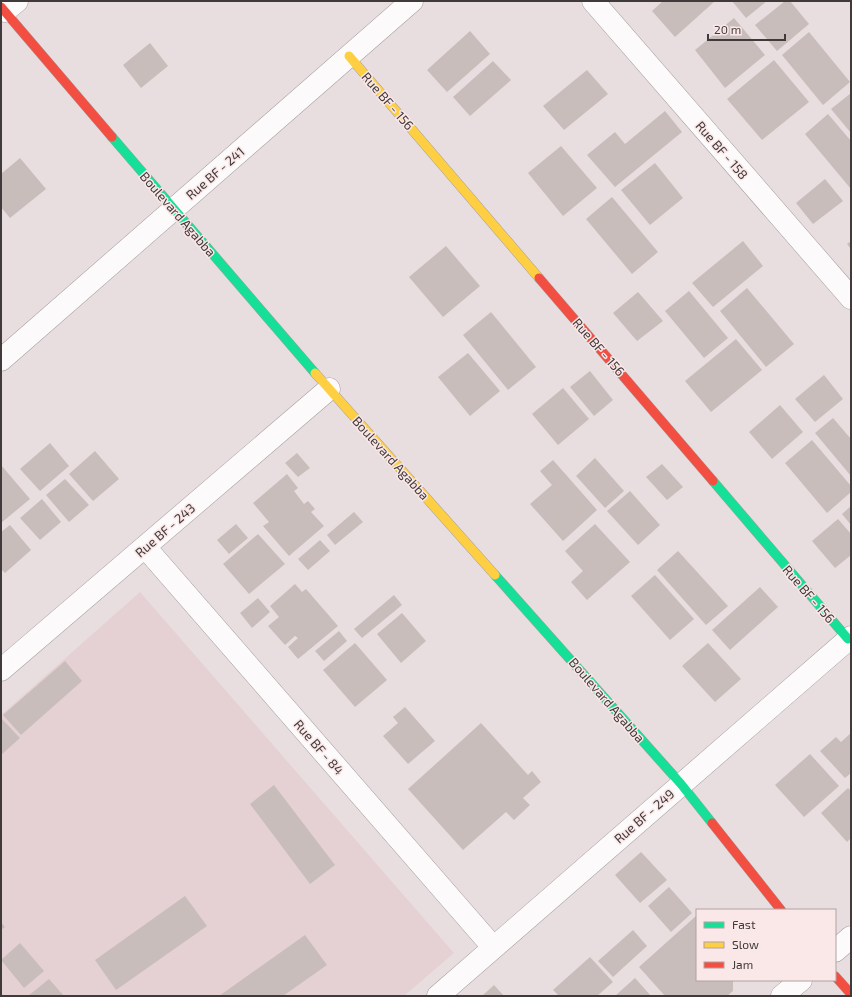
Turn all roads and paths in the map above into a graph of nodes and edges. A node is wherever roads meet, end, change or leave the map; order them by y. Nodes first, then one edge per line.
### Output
1 (412, 1) edge
2 (593, 1) edge
3 (8, 6) edge
4 (349, 56) junction
5 (173, 210) junction
6 (851, 298) edge
7 (1, 360) edge
8 (329, 389) junction
9 (145, 547) junction
10 (850, 638) edge
11 (1, 670) edge
12 (681, 784) junction
13 (780, 909) edge
14 (851, 937) edge
15 (493, 947) junction
16 (836, 950) edge
17 (836, 977) edge
18 (800, 981) edge
19 (851, 994) edge
20 (438, 996) edge
21 (782, 996) edge

1 - 4 street, Rue BF - 241
2 - 6 street, Rue BF - 158
3 - 5 main road, Boulevard Agabba
4 - 5 street, Rue BF - 241
4 - 10 main road, Rue BF - 156
5 - 7 street, Rue BF - 241
5 - 8 main road, Boulevard Agabba
8 - 9 street, Rue BF - 243
8 - 12 main road, Boulevard Agabba
9 - 11 street, Rue BF - 243
9 - 15 street, Rue BF - 84
10 - 12 street, Rue BF - 249
12 - 13 main road, Boulevard Agabba
12 - 15 street, Rue BF - 249
14 - 16 street
15 - 20 street, Rue BF - 249
17 - 19 main road
18 - 21 street

